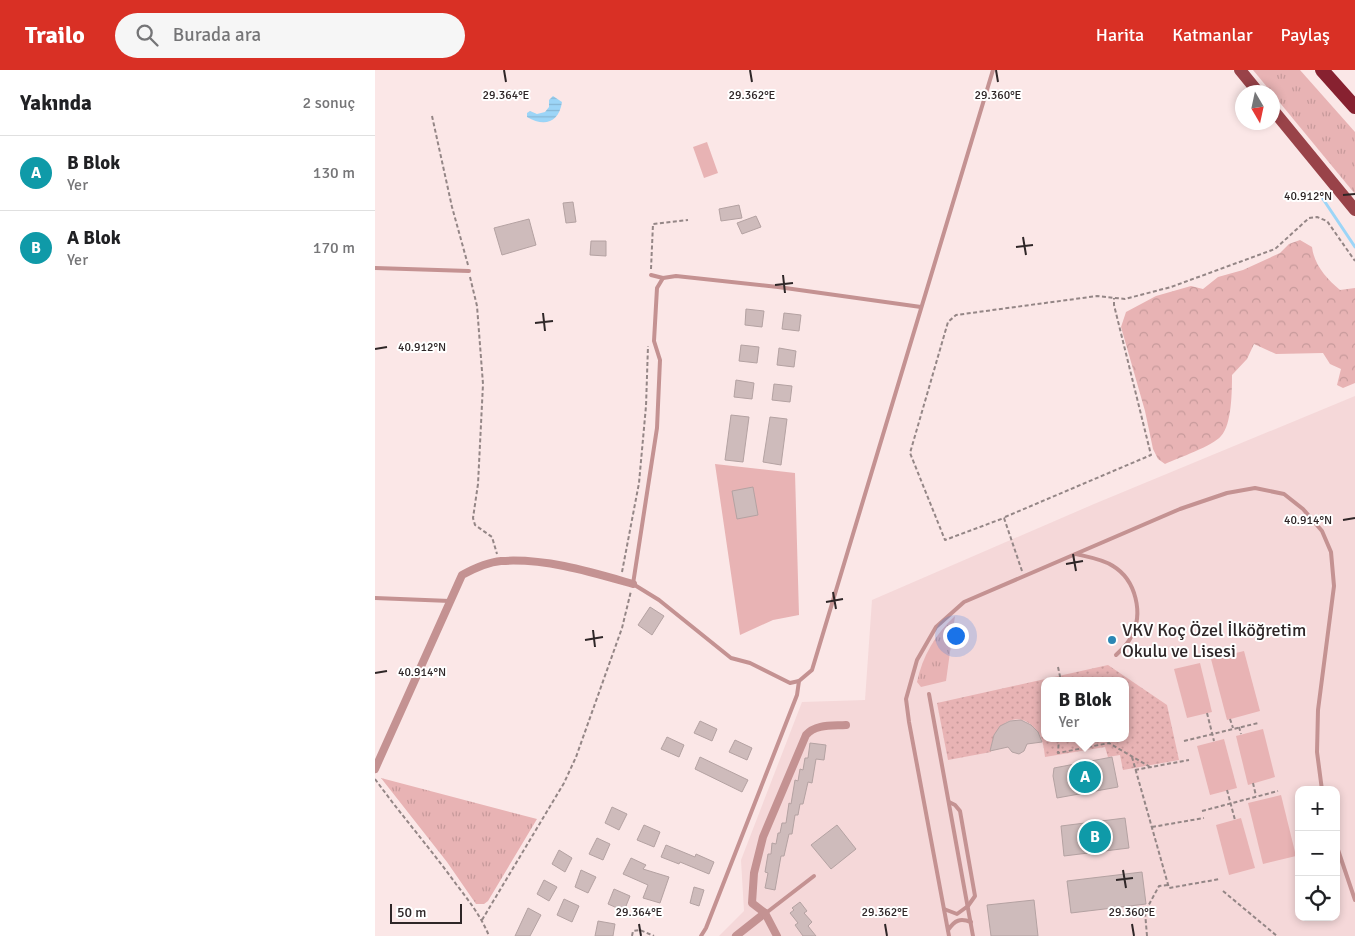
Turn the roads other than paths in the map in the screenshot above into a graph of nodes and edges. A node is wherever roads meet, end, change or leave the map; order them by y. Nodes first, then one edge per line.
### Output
1 (993, 70) edge
2 (1240, 70) edge
3 (1323, 70) edge
4 (1252, 85) edge
5 (1355, 107) edge
6 (1280, 119) edge
7 (1355, 210) edge
8 (375, 268) edge
9 (469, 271) road end
10 (651, 275) road end
11 (663, 278) junction
12 (921, 307) junction
13 (1076, 554) junction
14 (633, 584) junction
15 (375, 598) edge
16 (450, 601) junction
17 (1116, 655) dead end
18 (799, 681) junction
19 (929, 694) dead end
20 (846, 725) dead end
21 (375, 769) edge
22 (1321, 786) edge
23 (949, 802) junction
24 (1340, 856) edge
25 (813, 876) dead end
26 (1355, 900) edge
27 (968, 906) junction
28 (944, 908) junction
29 (765, 914) junction
30 (971, 922) junction
31 (948, 930) junction
32 (701, 936) edge
33 (736, 936) edge
34 (777, 936) edge
35 (949, 936) edge
36 (973, 936) edge

1 - 12 lane
2 - 4 main road
3 - 5 highway
6 - 7 main road
8 - 9 lane
10 - 11 lane
11 - 12 lane
11 - 14 lane
12 - 18 lane
13 - 17 lane
13 - 22 lane
13 - 28 lane
14 - 16 street
14 - 18 lane
15 - 16 lane
16 - 21 street
18 - 32 lane
19 - 23 lane
20 - 29 street
23 - 27 lane
23 - 27 lane
24 - 26 lane
25 - 29 lane
27 - 28 lane
27 - 30 lane
28 - 31 lane
29 - 33 street
29 - 34 street
30 - 31 lane
30 - 36 lane
31 - 35 lane

